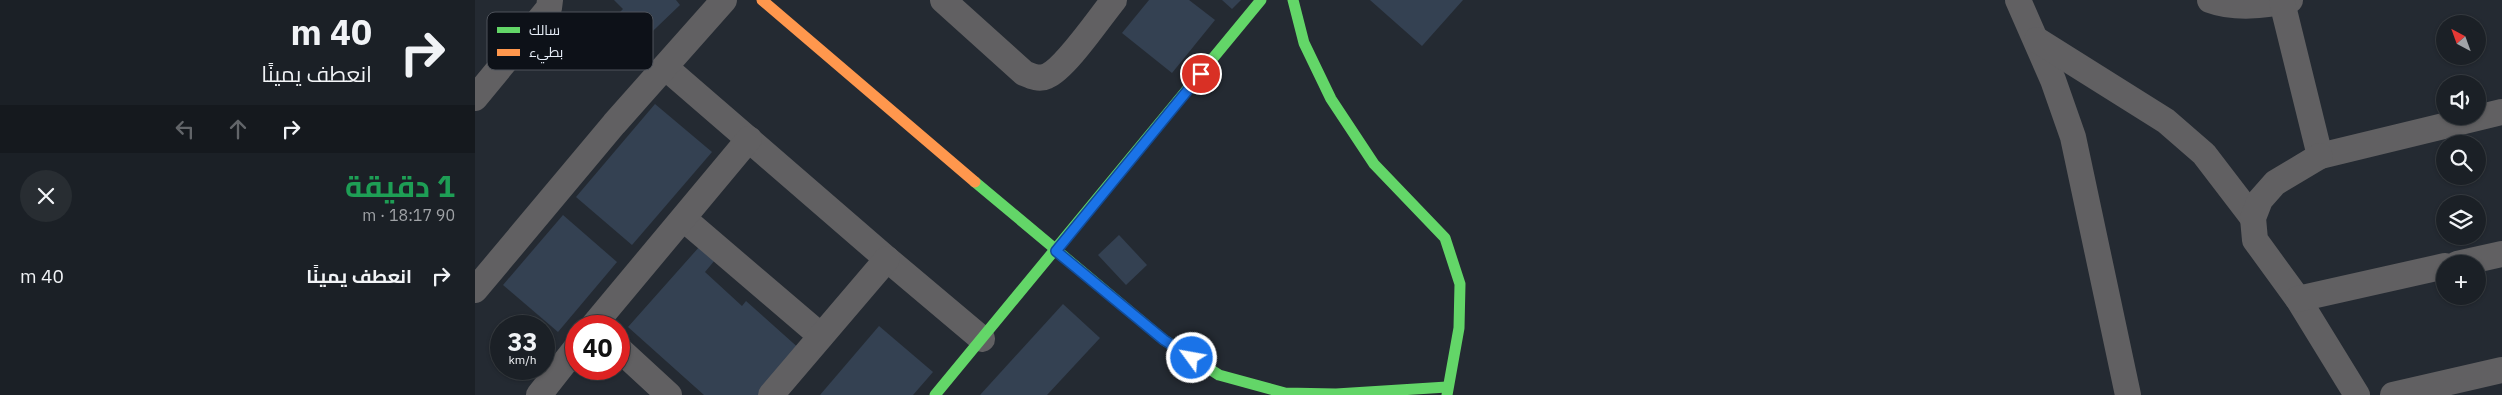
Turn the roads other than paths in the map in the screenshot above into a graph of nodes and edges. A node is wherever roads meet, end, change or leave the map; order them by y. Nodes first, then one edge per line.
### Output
1 (550, 0) edge
2 (724, 0) edge
3 (762, 0) edge
4 (943, 0) edge
5 (1114, 0) edge
6 (1261, 0) edge
7 (1293, 0) edge
8 (2018, 0) edge
9 (2211, 0) edge
10 (2286, 1) edge
11 (545, 12) edge
12 (2037, 40) junction
13 (665, 67) junction
14 (495, 70) edge
15 (478, 89) edge
16 (2502, 112) edge
17 (749, 140) junction
18 (2320, 156) junction
19 (2253, 218) junction
20 (684, 219) junction
21 (1056, 251) junction
22 (2502, 254) edge
23 (2486, 258) edge
24 (887, 259) junction
25 (2436, 268) edge
26 (475, 290) edge
27 (2298, 299) junction
28 (602, 315) edge
29 (821, 336) junction
30 (983, 339) junction
31 (630, 359) edge
32 (565, 362) edge
33 (2502, 370) edge
34 (1447, 391) edge
35 (539, 395) edge
36 (669, 395) edge
37 (771, 395) edge
38 (935, 395) edge
39 (2128, 395) edge
40 (2357, 395) edge
41 (2393, 395) edge

1 - 11 street
2 - 13 street
3 - 21 street
4 - 5 street
6 - 21 street
7 - 34 street
8 - 12 street
9 - 10 street
10 - 18 street
12 - 19 street
12 - 39 street
13 - 17 street
13 - 26 street
14 - 15 street
16 - 18 street
17 - 20 street
17 - 24 street
18 - 19 street
19 - 27 street
20 - 28 street
20 - 29 street
21 - 30 street
21 - 34 street
22 - 23 street
24 - 29 street
24 - 30 street
25 - 27 street
27 - 40 street
29 - 37 street
30 - 38 street
31 - 36 street
32 - 35 street
33 - 41 street

